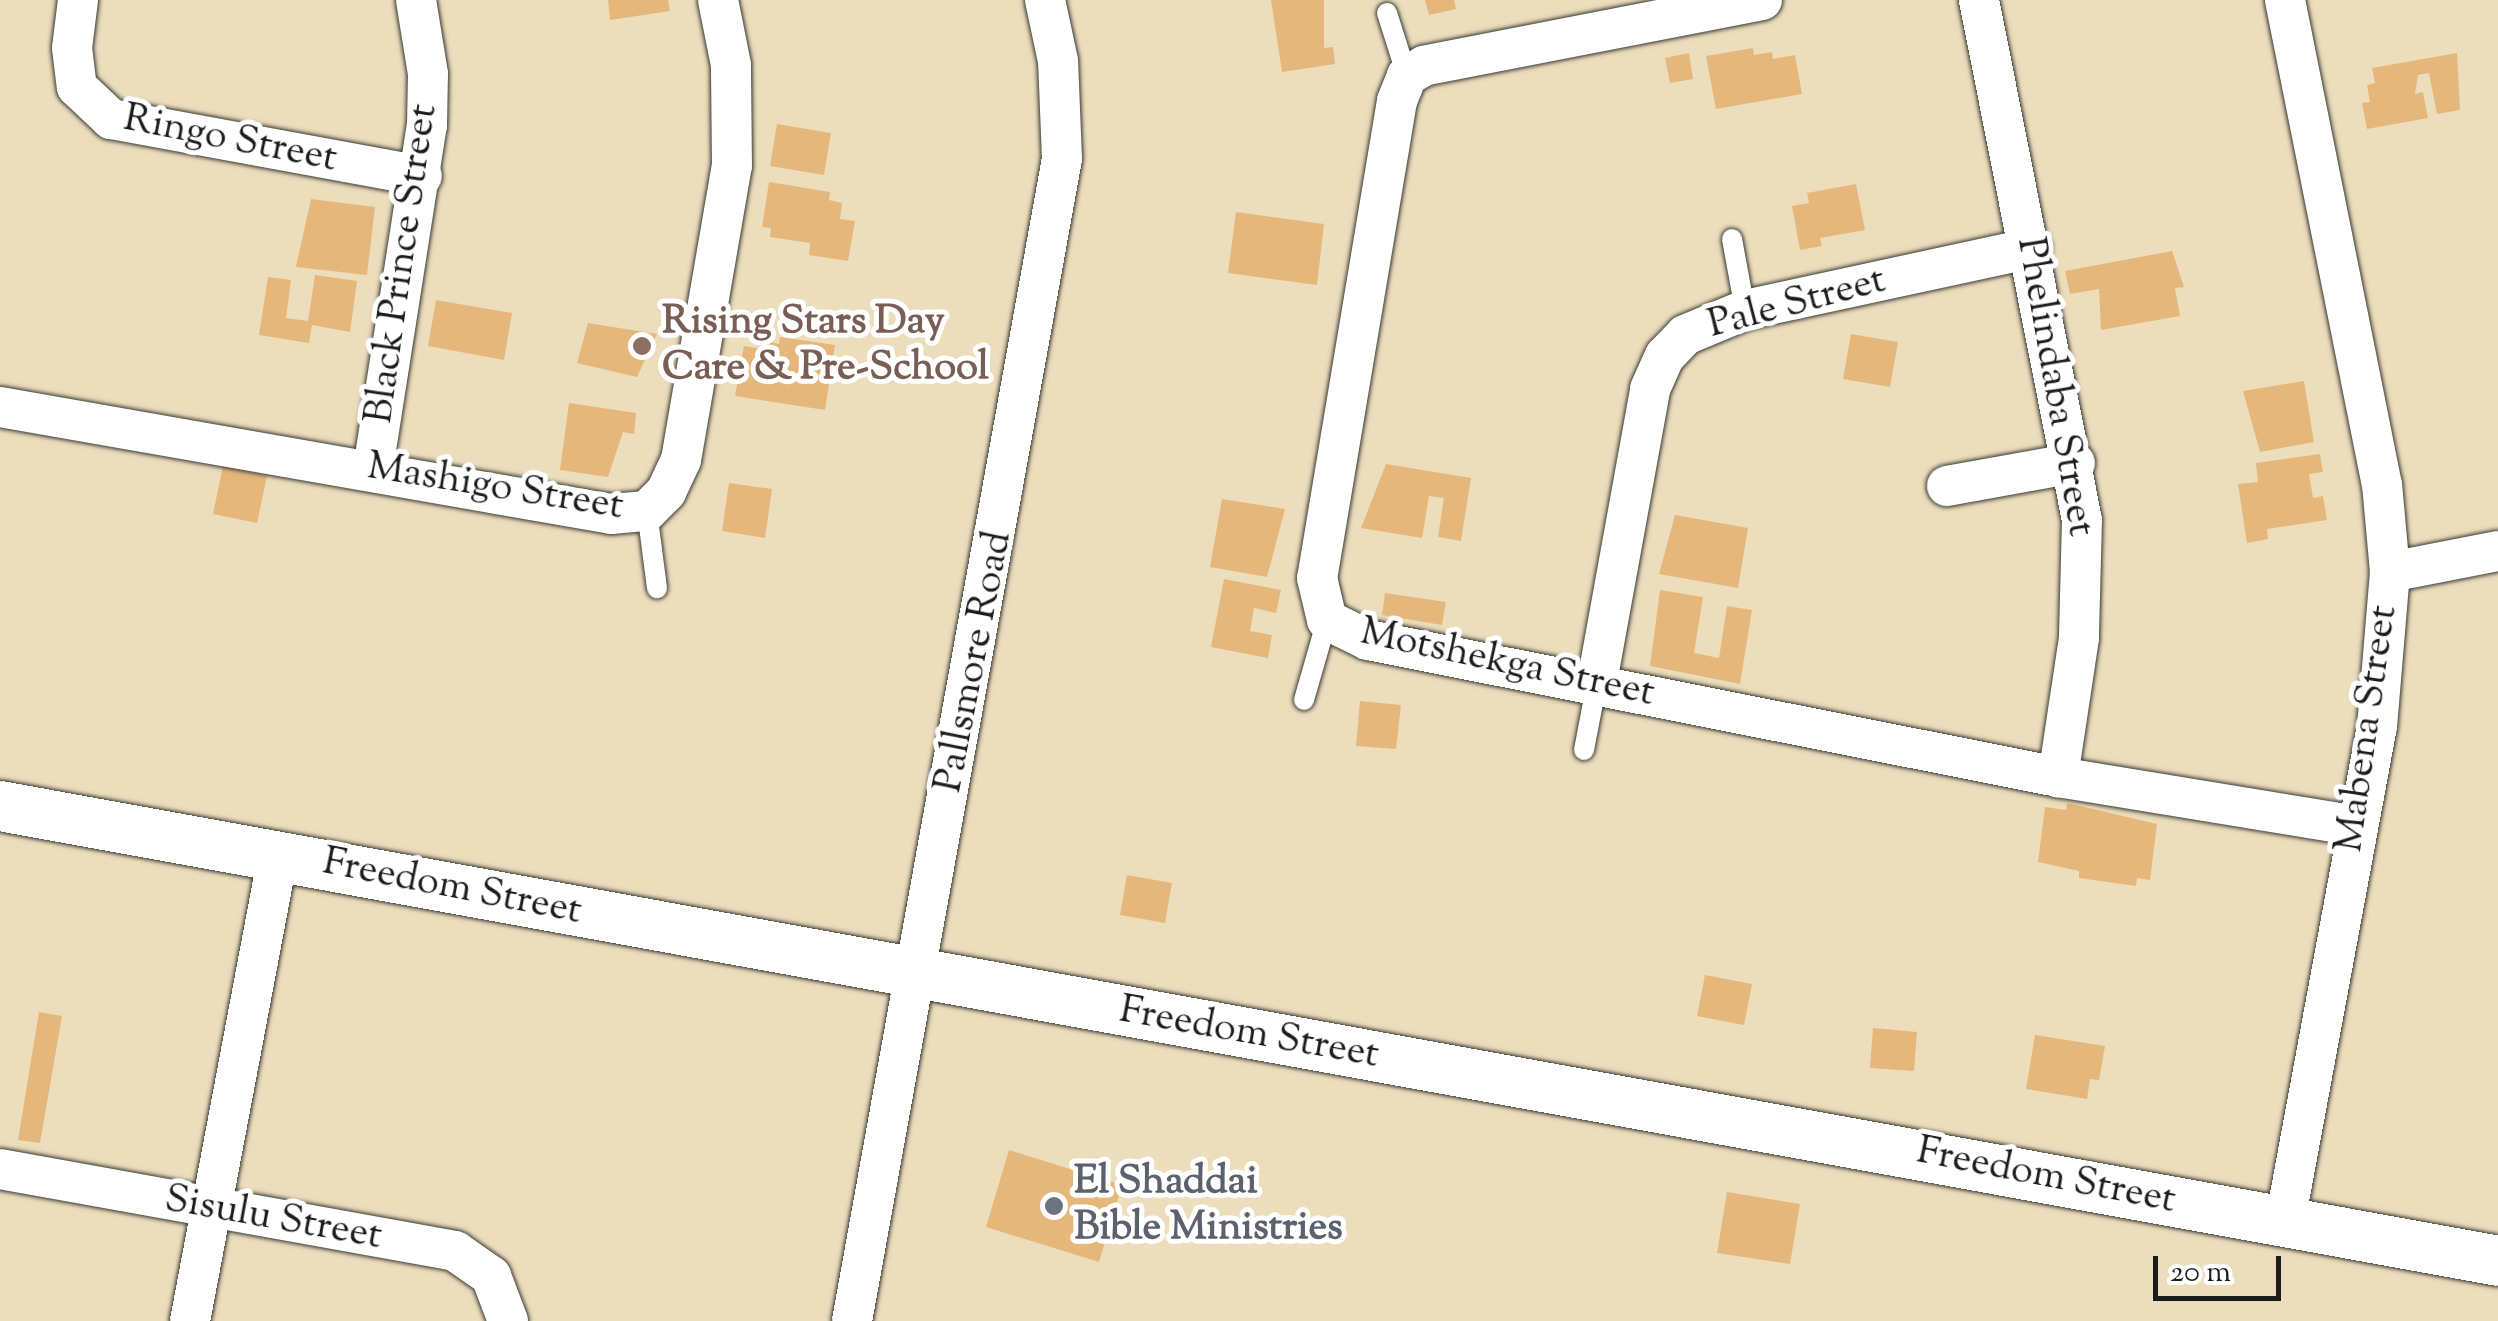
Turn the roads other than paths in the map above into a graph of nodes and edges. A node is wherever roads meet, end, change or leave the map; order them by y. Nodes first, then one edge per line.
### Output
1 (78, 0) edge
2 (416, 0) edge
3 (718, 0) edge
4 (1046, 0) edge
5 (1762, 0) edge
6 (1979, 0) edge
7 (2285, 0) edge
8 (1686, 7) edge
9 (1387, 13) dead end
10 (1408, 76) junction
11 (422, 176) junction
12 (1732, 240) dead end
13 (2032, 248) junction
14 (1745, 310) junction
15 (0, 407) edge
16 (2075, 463) junction
17 (373, 469) junction
18 (1947, 486) dead end
19 (646, 511) junction
20 (2498, 551) edge
21 (2390, 572) junction
22 (656, 588) dead end
23 (1327, 620) junction
24 (1597, 682) junction
25 (1304, 700) dead end
26 (1584, 750) dead end
27 (2058, 776) junction
28 (0, 806) edge
29 (2356, 826) junction
30 (278, 855) junction
31 (914, 975) junction
32 (0, 1169) edge
33 (211, 1208) junction
34 (2285, 1222) junction
35 (2498, 1260) edge
36 (190, 1321) edge
37 (508, 1321) edge
38 (852, 1321) edge

1 - 11 street, Ringo Street
2 - 11 street, Black Prince Street
3 - 19 street, Mashigo Street
4 - 31 street, Pallsmore Road
5 - 8 street
6 - 13 street, Phelindaba Street
7 - 21 street, Mabena Street
8 - 10 street
9 - 10 lane
10 - 23 street, Motshekga Street
11 - 17 street, Black Prince Street
12 - 14 lane
13 - 14 street, Pale Street
13 - 16 street, Phelindaba Street
14 - 24 street, Pale Street
15 - 17 street, Mashigo Street
16 - 18 street
16 - 27 street, Phelindaba Street
17 - 19 street, Mashigo Street
19 - 22 lane
20 - 21 street
21 - 29 street, Mabena Street
23 - 24 street, Motshekga Street
23 - 25 lane
24 - 26 lane
24 - 27 street, Motshekga Street
27 - 29 street, Motshekga Street
28 - 30 street, Freedom Street
29 - 34 street, Mabena Street
30 - 31 street, Freedom Street
30 - 33 street
31 - 34 street, Freedom Street
31 - 38 street, Pallsmore Road
32 - 33 street, Sisulu Street
33 - 36 street
33 - 37 street, Sisulu Street
34 - 35 street, Freedom Street

